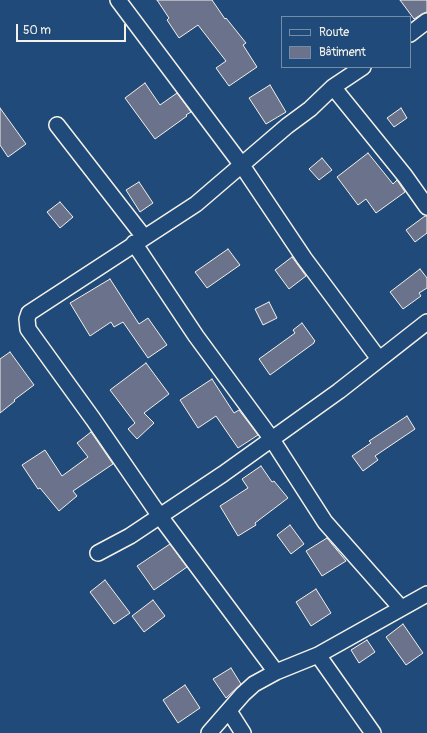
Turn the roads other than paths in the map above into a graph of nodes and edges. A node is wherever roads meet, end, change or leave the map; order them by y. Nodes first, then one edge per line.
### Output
1 (118, 0) edge
2 (427, 21) edge
3 (411, 33) edge
4 (362, 68) edge
5 (333, 87) junction
6 (57, 125) dead end
7 (241, 164) junction
8 (427, 207) edge
9 (139, 240) junction
10 (427, 322) edge
11 (379, 359) junction
12 (271, 438) junction
13 (159, 515) junction
14 (98, 553) dead end
15 (427, 594) edge
16 (401, 608) junction
17 (318, 655) junction
18 (276, 672) junction
19 (228, 711) junction
20 (209, 733) edge
21 (243, 733) edge
22 (373, 733) edge

1 - 7 street
2 - 3 street
4 - 5 street
5 - 7 street
5 - 8 street
6 - 9 street
7 - 9 street
7 - 11 street
9 - 12 street
9 - 13 street
10 - 11 street
11 - 12 street
12 - 13 street
12 - 16 street
13 - 14 street
13 - 18 street
15 - 16 street
16 - 17 street
17 - 18 street
17 - 22 street
18 - 19 street
19 - 20 street
19 - 21 street

